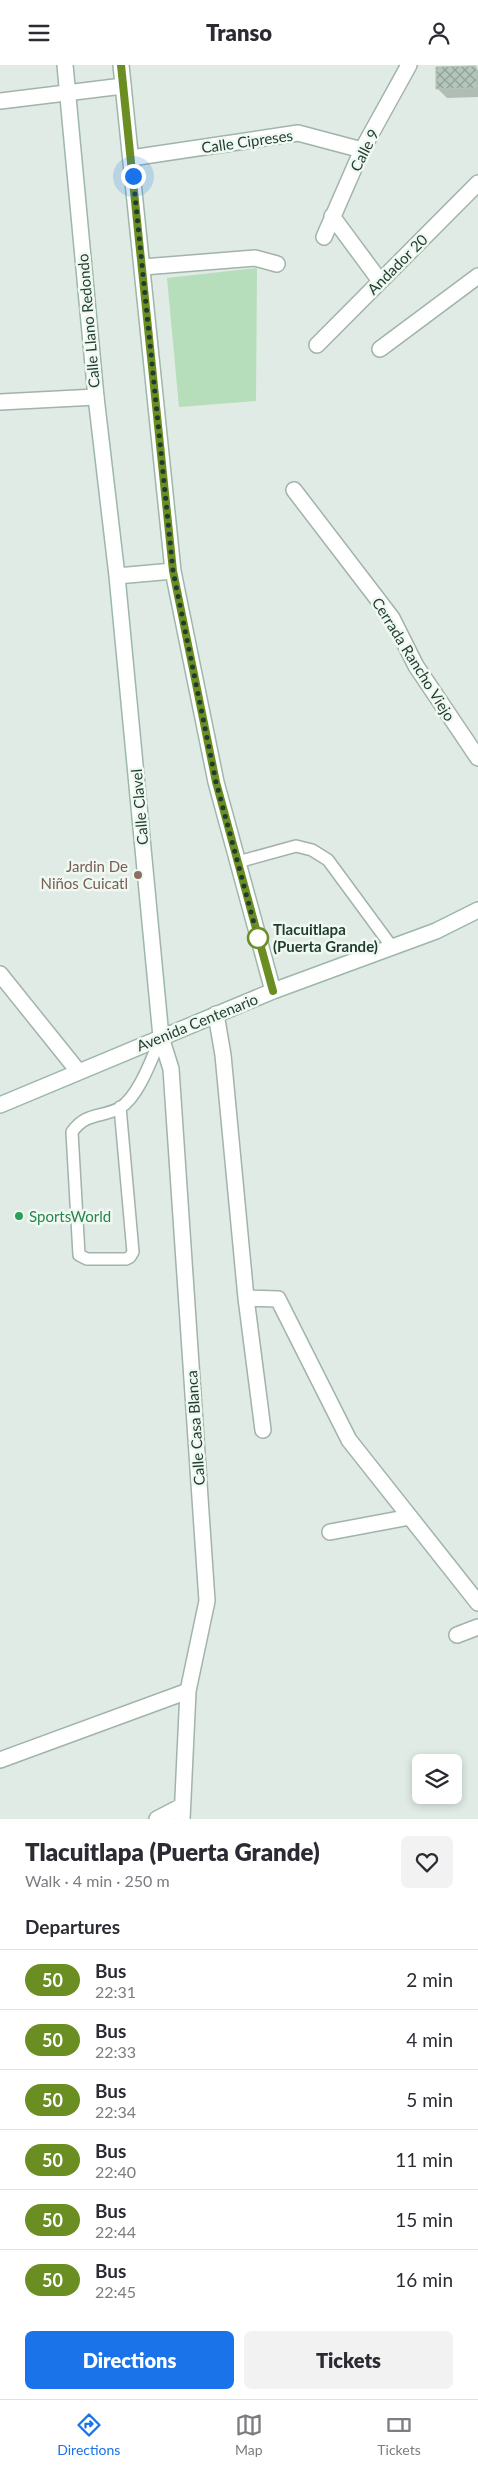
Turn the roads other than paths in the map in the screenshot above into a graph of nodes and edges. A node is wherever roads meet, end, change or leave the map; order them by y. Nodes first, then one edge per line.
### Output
1 (65, 65) edge
2 (121, 65) edge
3 (409, 65) edge
4 (123, 85) junction
5 (67, 94) junction
6 (0, 101) edge
7 (362, 150) junction
8 (131, 158) junction
9 (478, 183) edge
10 (332, 215) junction
11 (324, 237) dead end
12 (277, 264) dead end
13 (143, 267) junction
14 (478, 276) edge
15 (380, 281) junction
16 (317, 345) dead end
17 (380, 349) dead end
18 (96, 397) junction
19 (0, 402) edge
20 (294, 490) dead end
21 (173, 571) junction
22 (117, 576) junction
23 (478, 758) edge
24 (238, 862) junction
25 (478, 910) edge
26 (392, 947) junction
27 (0, 974) edge
28 (273, 991) junction
29 (216, 1014) junction
30 (161, 1037) junction
31 (78, 1071) junction
32 (0, 1105) edge
33 (120, 1107) junction
34 (246, 1298) junction
35 (263, 1430) dead end
36 (410, 1517) junction
37 (330, 1531) dead end
38 (478, 1603) edge
39 (478, 1627) edge
40 (457, 1635) dead end
41 (188, 1691) junction
42 (0, 1760) edge
43 (182, 1813) edge
44 (157, 1819) edge

1 - 5 street, Calle Llano Redondo
2 - 4 street
3 - 7 street, Calle 9
4 - 5 street
4 - 8 street
5 - 6 street
5 - 18 street, Calle Llano Redondo
7 - 8 street, Calle Cipreses
7 - 10 street, Calle 9
8 - 13 street
9 - 15 street, Andador 20
10 - 11 street, Calle 9
10 - 15 street
12 - 13 street
13 - 21 street
14 - 17 street
15 - 16 street, Andador 20
18 - 19 street
18 - 22 street, Calle Llano Redondo
20 - 23 street, Cerrada Rancho Viejo
21 - 22 street
21 - 24 street
22 - 30 street, Calle Clavel
24 - 26 lane
24 - 28 street
25 - 26 street, Avenida Centenario
26 - 28 street, Avenida Centenario
27 - 31 street
28 - 29 street, Avenida Centenario
29 - 30 street, Avenida Centenario
29 - 34 street
30 - 31 street, Avenida Centenario
30 - 33 lane
30 - 41 street, Calle Casa Blanca
31 - 32 street, Avenida Centenario
33 - 33 lane
34 - 35 street
34 - 36 street
36 - 37 street
36 - 38 street
39 - 40 street
41 - 42 street
41 - 43 street, Calle Casa Blanca
43 - 44 street

